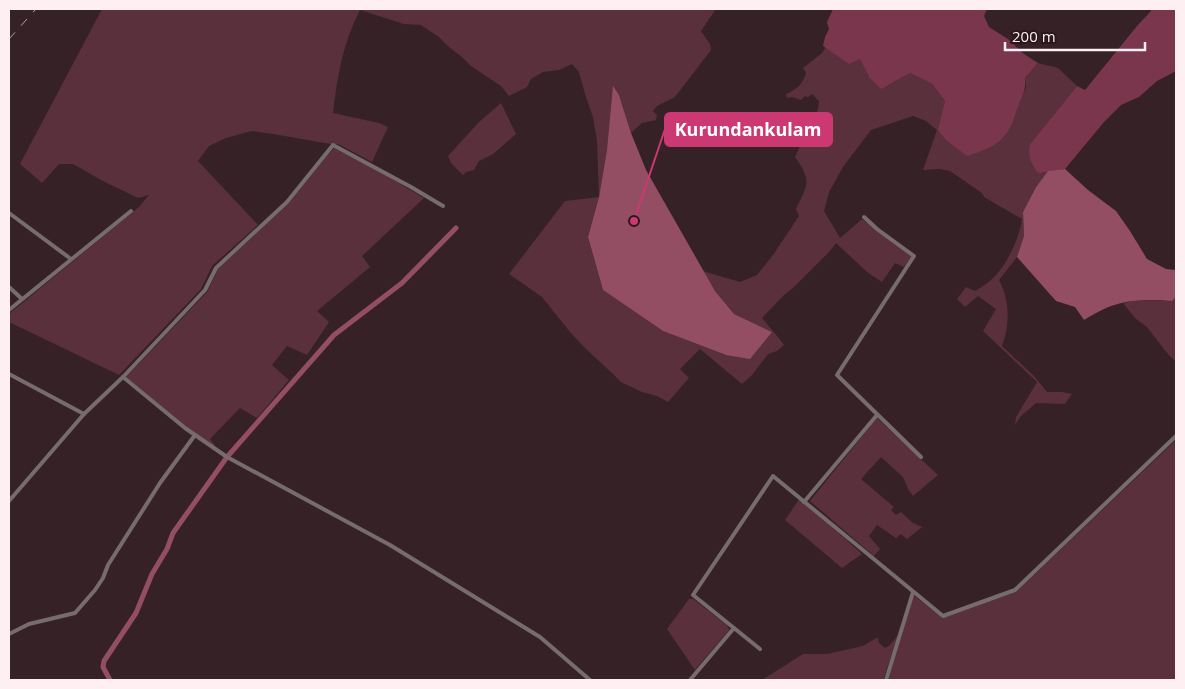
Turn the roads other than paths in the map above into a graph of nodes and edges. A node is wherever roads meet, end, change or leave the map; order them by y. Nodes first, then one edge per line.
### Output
1 (443, 206) dead end
2 (131, 212) dead end
3 (9, 213) edge
4 (864, 218) dead end
5 (71, 259) junction
6 (9, 287) edge
7 (22, 298) junction
8 (9, 310) edge
9 (9, 374) edge
10 (123, 377) junction
11 (84, 414) junction
12 (877, 414) junction
13 (195, 435) junction
14 (1176, 436) edge
15 (921, 457) dead end
16 (9, 501) edge
17 (804, 502) junction
18 (912, 592) junction
19 (734, 628) junction
20 (9, 634) edge
21 (760, 649) dead end
22 (590, 680) edge
23 (690, 680) edge
24 (886, 680) edge

1 - 10 street
2 - 5 street
3 - 5 street
4 - 12 street
5 - 7 street
6 - 7 street
7 - 8 street
9 - 11 street
10 - 11 street
10 - 13 street
11 - 16 street
12 - 15 street
12 - 17 street
13 - 20 street
13 - 22 street
14 - 18 street
17 - 18 street
17 - 19 street
18 - 24 street
19 - 21 street
19 - 23 street

